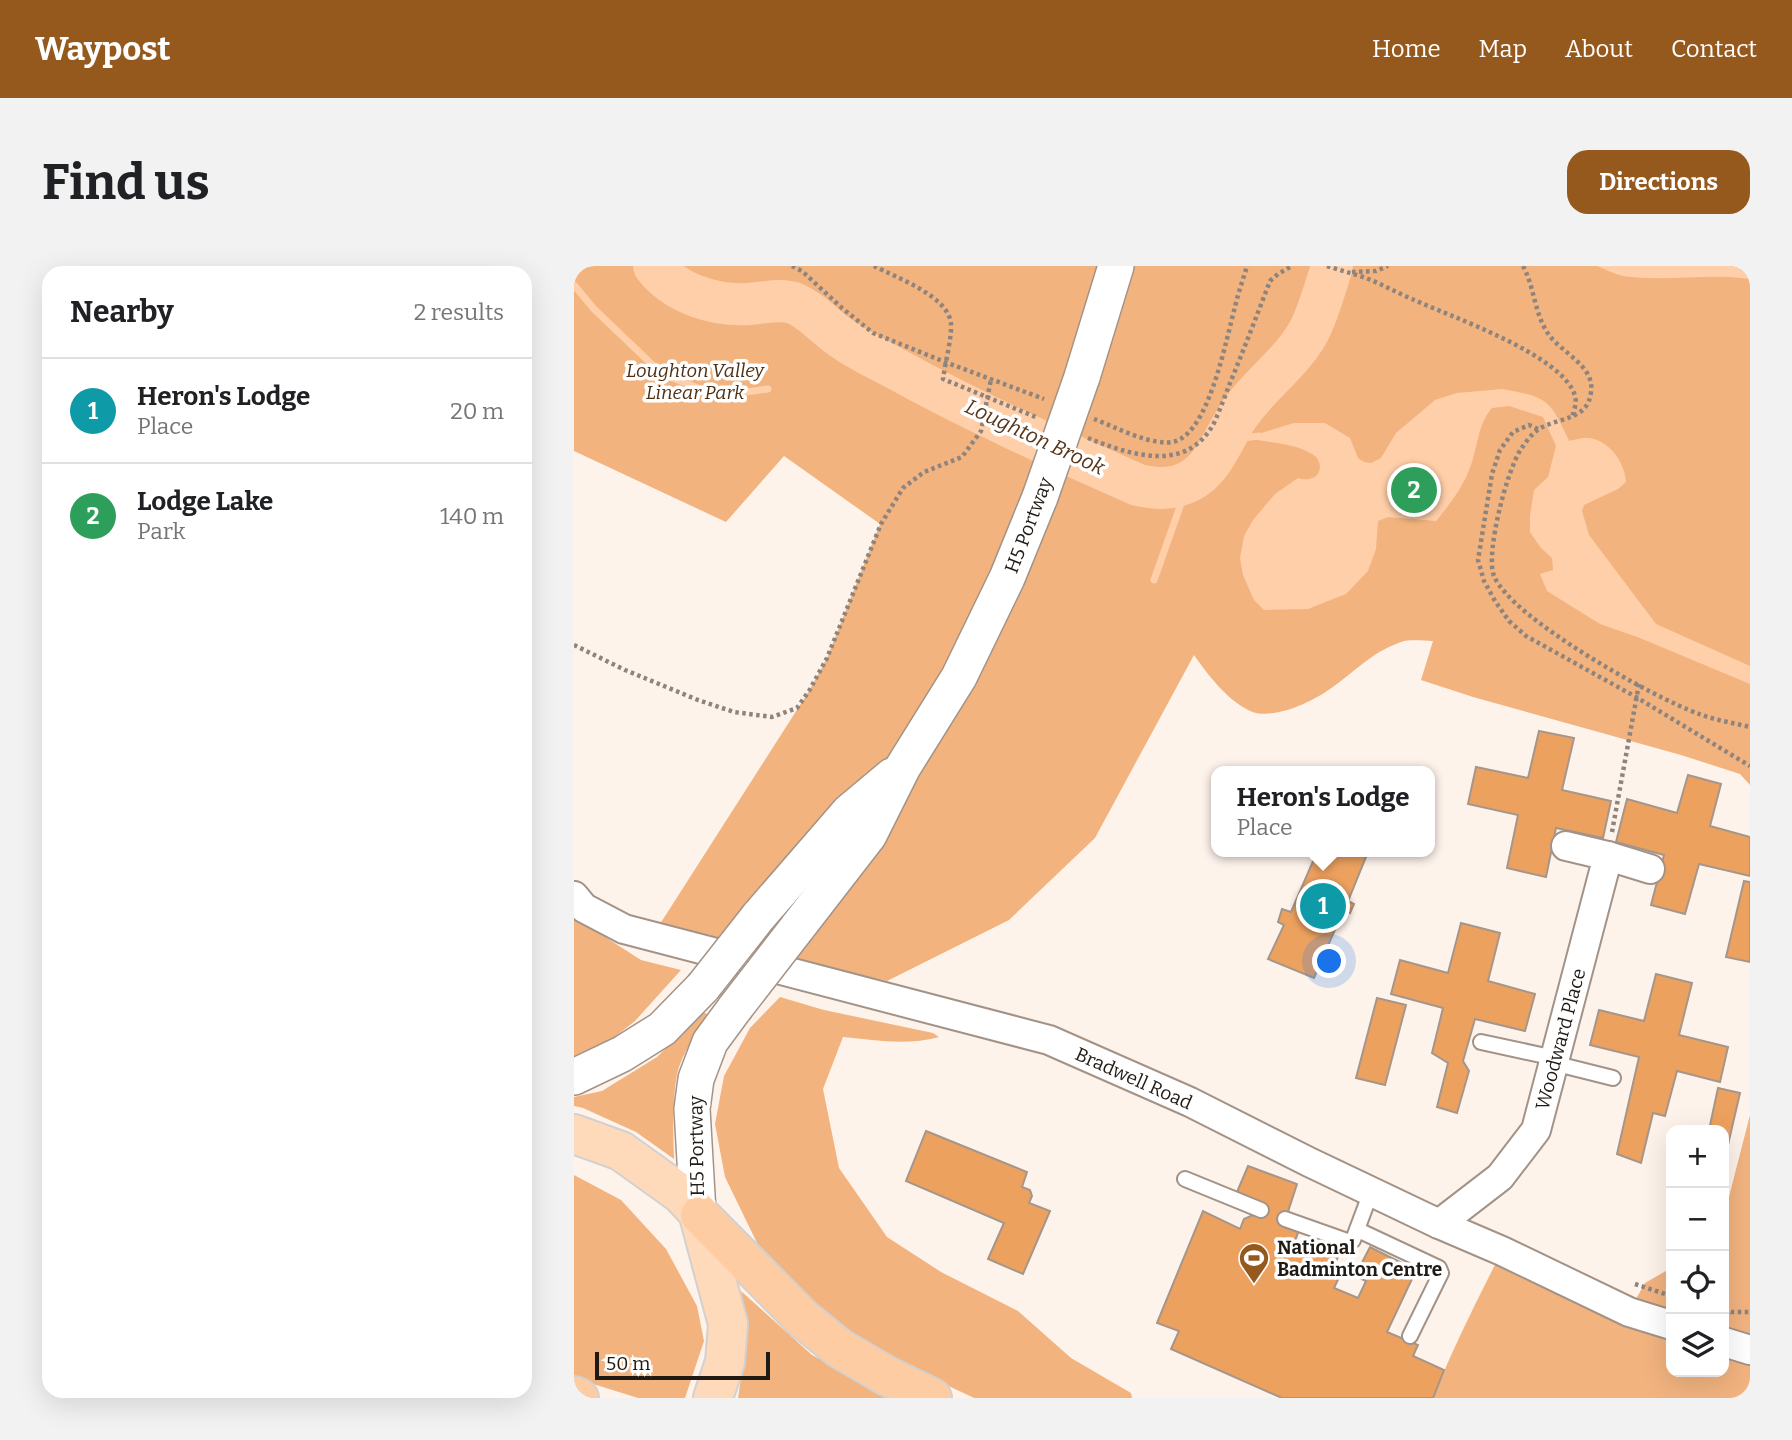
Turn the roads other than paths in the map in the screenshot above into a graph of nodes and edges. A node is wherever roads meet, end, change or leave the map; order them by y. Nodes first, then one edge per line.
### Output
1 (1116, 266) edge
2 (903, 767) junction
3 (1566, 846) dead end
4 (1608, 856) junction
5 (1650, 869) dead end
6 (574, 897) edge
7 (1480, 1042) dead end
8 (1554, 1060) junction
9 (574, 1077) edge
10 (1613, 1078) dead end
11 (574, 1135) edge
12 (1185, 1180) dead end
13 (1371, 1192) junction
14 (1261, 1210) dead end
15 (699, 1213) junction
16 (1285, 1219) dead end
17 (1439, 1224) junction
18 (1358, 1230) junction
19 (1666, 1323) edge
20 (1410, 1336) dead end
21 (1729, 1344) edge
22 (1750, 1350) edge
23 (713, 1398) edge
24 (932, 1398) edge

1 - 2 street, H5 Portway, bridge
2 - 9 street, H5 Portway, bridge
2 - 15 street, H5 Portway, bridge
3 - 4 street
4 - 5 street
4 - 8 street, Woodward Place
6 - 13 street, Bradwell Road
7 - 8 lane
8 - 10 lane
8 - 17 street, Woodward Place
11 - 15 main road
12 - 14 lane
13 - 17 street, Bradwell Road
13 - 18 lane
15 - 23 main road
15 - 24 highway
16 - 18 lane
17 - 19 street, Bradwell Road
18 - 20 lane
21 - 22 street

